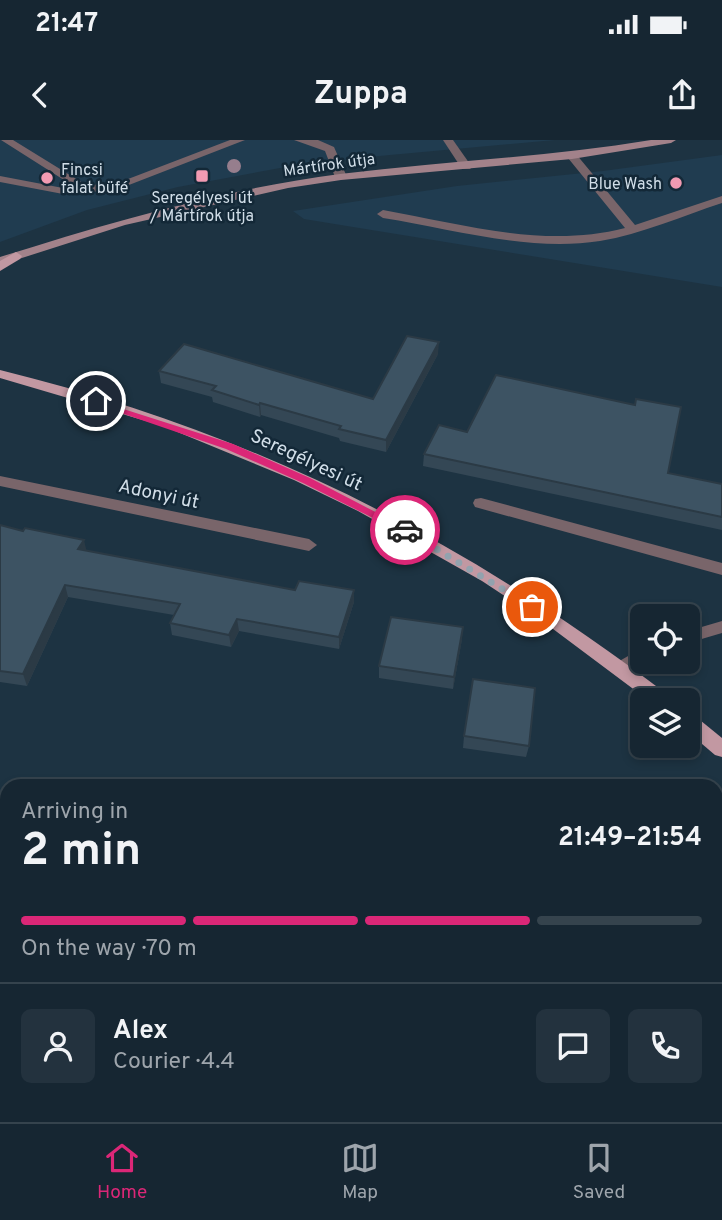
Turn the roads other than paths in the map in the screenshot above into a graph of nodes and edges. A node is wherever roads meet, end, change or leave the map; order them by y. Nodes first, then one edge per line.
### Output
1 (6, 140) edge
2 (240, 140) edge
3 (299, 140) edge
4 (448, 140) edge
5 (671, 140) edge
6 (572, 156) junction
7 (466, 167) junction
8 (341, 177) junction
9 (0, 179) edge
10 (96, 189) junction
11 (722, 199) edge
12 (383, 214) dead end
13 (632, 229) junction
14 (16, 256) junction
15 (0, 261) edge
16 (0, 267) edge
17 (0, 374) edge
18 (0, 481) edge
19 (481, 503) dead end
20 (309, 545) dead end
21 (722, 569) edge
22 (722, 627) edge
23 (700, 633) edge
24 (630, 663) edge
25 (622, 668) junction
26 (646, 688) edge
27 (700, 731) edge
28 (722, 749) edge

1 - 10 street
2 - 10 street
3 - 8 street
4 - 7 street
5 - 6 street, Mártírok útja
6 - 7 street, Mártírok útja
6 - 13 street
7 - 8 street, Mártírok útja
8 - 14 street, Mártírok útja
9 - 10 street
11 - 13 street
12 - 13 street
14 - 15 street, Mártírok útja
14 - 16 main road
17 - 25 main road, Seregélyesi út
18 - 20 street, Adonyi út
19 - 21 street
22 - 23 street
24 - 25 street
25 - 26 main road, Seregélyesi út
27 - 28 main road

